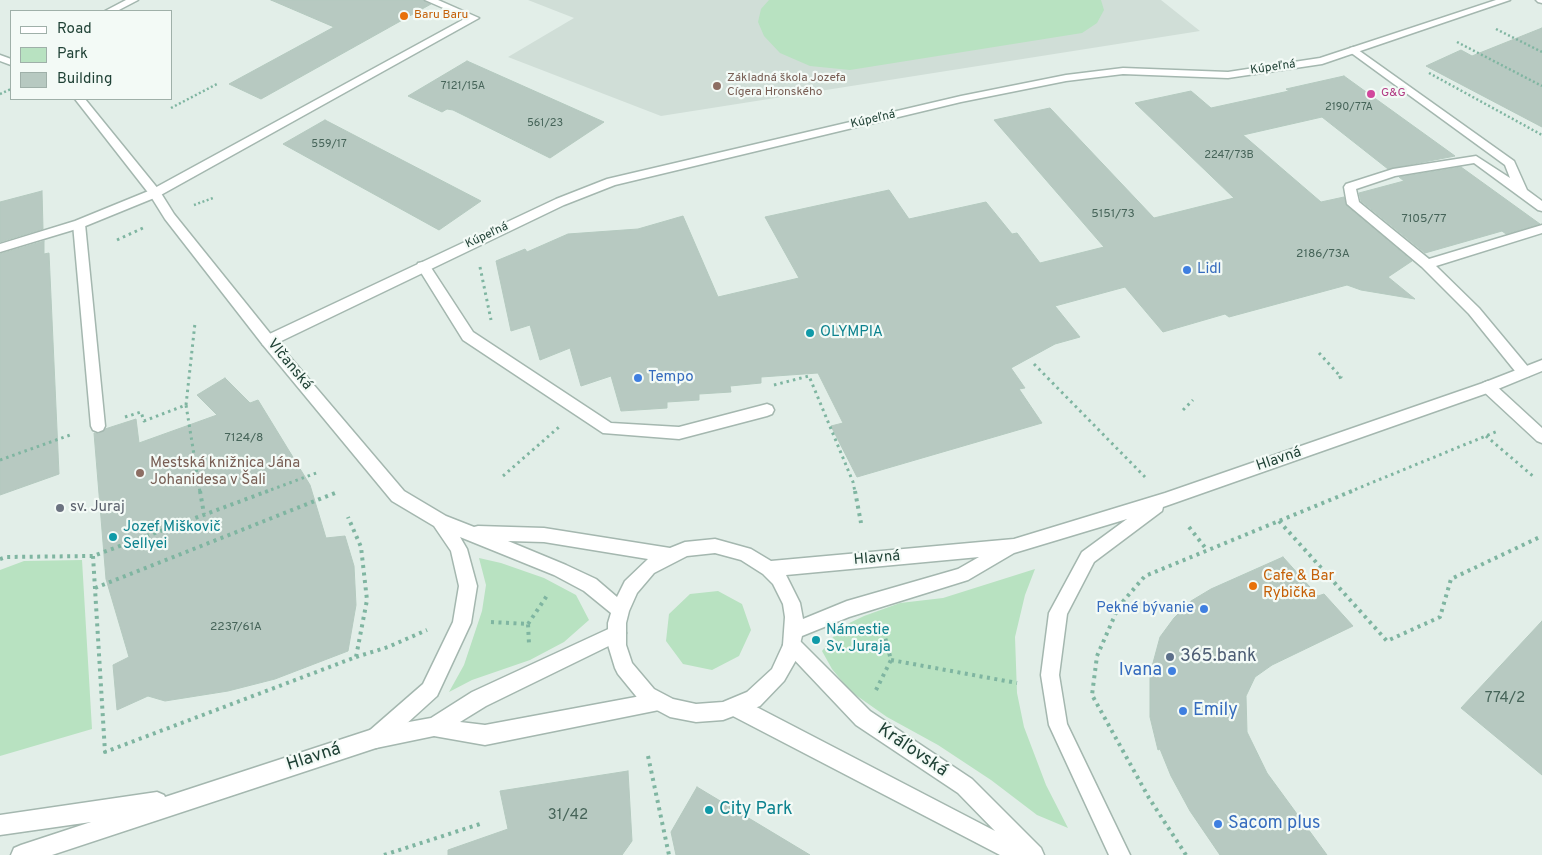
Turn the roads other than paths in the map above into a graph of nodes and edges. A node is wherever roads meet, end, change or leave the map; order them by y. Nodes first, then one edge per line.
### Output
1 (133, 0) edge
2 (430, 0) edge
3 (1505, 0) edge
4 (112, 10) edge
5 (1354, 50) junction
6 (81, 100) edge
7 (1520, 191) junction
8 (155, 193) junction
9 (1542, 207) edge
10 (79, 224) junction
11 (1542, 230) edge
12 (0, 248) edge
13 (1427, 264) junction
14 (423, 266) junction
15 (268, 340) junction
16 (1542, 365) edge
17 (1524, 372) junction
18 (1488, 387) junction
19 (767, 410) dead end
20 (98, 426) road end
21 (1542, 437) edge
22 (1165, 500) junction
23 (440, 521) junction
24 (472, 532) junction
25 (1014, 546) junction
26 (670, 555) junction
27 (769, 569) junction
28 (620, 610) junction
29 (616, 634) junction
30 (793, 638) junction
31 (658, 702) junction
32 (736, 707) junction
33 (434, 727) junction
34 (376, 738) junction
35 (196, 796) junction
36 (0, 825) edge
37 (21, 855) edge
38 (1020, 855) edge
39 (1034, 855) edge
40 (1120, 855) edge

1 - 4 street
2 - 8 street
3 - 5 street, Kúpeľná
5 - 7 street
5 - 14 street, Kúpeľná
6 - 8 street, Vlčanská
7 - 9 street
7 - 13 street
8 - 10 street
8 - 15 street, Vlčanská
10 - 12 street
10 - 20 street
11 - 13 street
13 - 17 street
14 - 15 street, Kúpeľná
14 - 19 street
15 - 23 street, Vlčanská
16 - 17 street, Hlavná
17 - 18 street, Hlavná
18 - 21 street
18 - 22 street, Hlavná
22 - 25 street, Hlavná
22 - 40 street
23 - 24 street
23 - 34 street
24 - 26 street
24 - 28 street
25 - 27 street, Hlavná
25 - 30 street, Hlavná
26 - 27 street
26 - 28 street
27 - 30 street
28 - 29 street
29 - 31 street
29 - 33 street, Hlavná
30 - 32 street
30 - 39 street, Kráľovská
31 - 32 street
31 - 33 street, Hlavná
32 - 38 street
33 - 34 street, Hlavná
34 - 35 street, Hlavná
35 - 36 street, Hlavná
35 - 37 street, Hlavná

